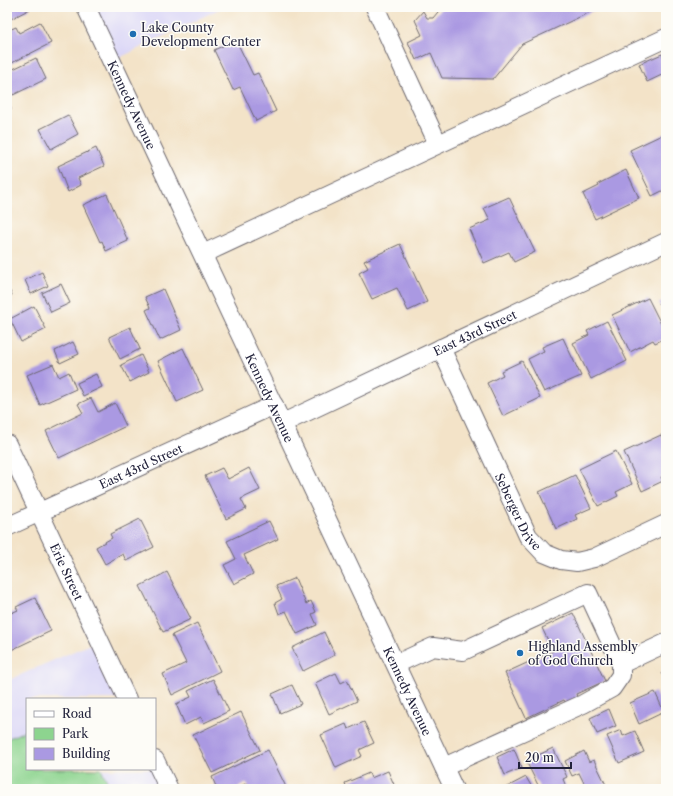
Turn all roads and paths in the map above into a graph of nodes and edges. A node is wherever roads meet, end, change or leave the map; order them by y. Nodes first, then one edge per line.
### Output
1 (86, 7) edge
2 (375, 7) edge
3 (666, 38) edge
4 (438, 144) junction
5 (666, 242) edge
6 (203, 254) junction
7 (441, 348) junction
8 (274, 405) junction
9 (283, 423) junction
10 (7, 444) edge
11 (39, 512) junction
12 (666, 524) edge
13 (7, 527) edge
14 (666, 643) edge
15 (396, 664) junction
16 (621, 664) junction
17 (126, 698) edge
18 (156, 762) edge
19 (444, 767) junction
20 (169, 789) edge
21 (454, 789) edge

1 - 6 street, Kennedy Avenue
2 - 4 street
3 - 4 street
4 - 6 street
5 - 7 street, East 43rd Street
6 - 8 street, Kennedy Avenue
7 - 9 street, East 43rd Street
7 - 12 street, Seberger Drive
8 - 9 street, Kennedy Avenue
8 - 11 street, East 43rd Street
9 - 15 street, Kennedy Avenue
10 - 11 street, Erie Street
11 - 13 street, East 43rd Street
11 - 17 street, Erie Street
14 - 16 street
15 - 16 street
15 - 19 street, Kennedy Avenue
16 - 19 street
18 - 20 street
19 - 21 street, Kennedy Avenue

